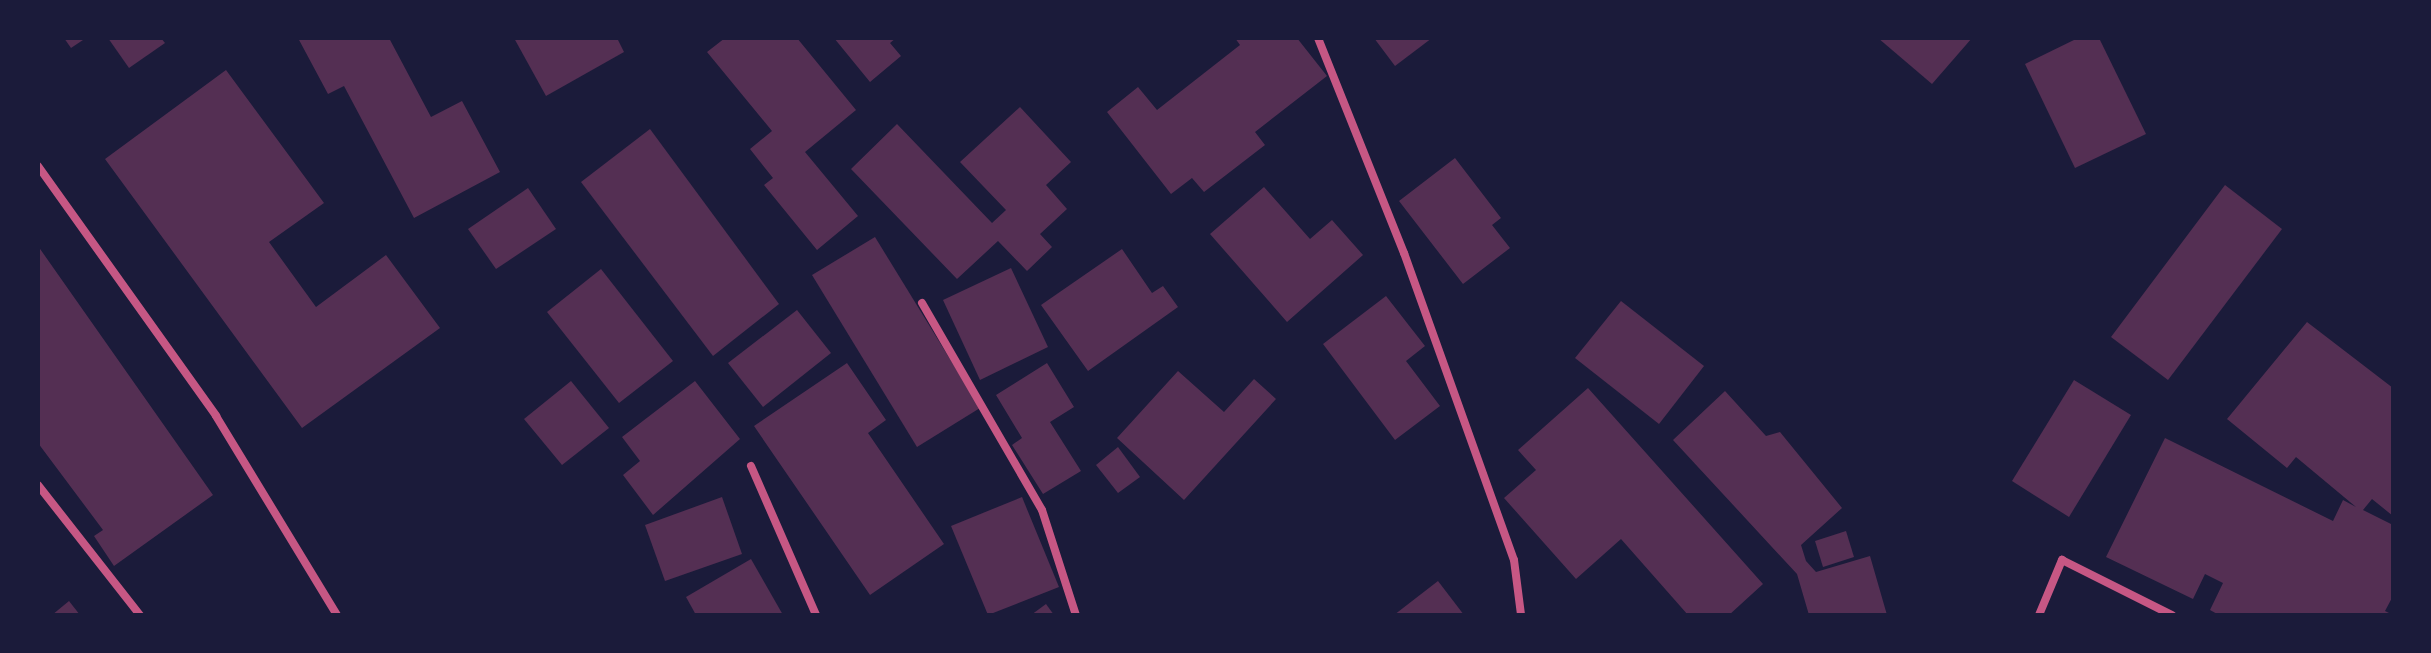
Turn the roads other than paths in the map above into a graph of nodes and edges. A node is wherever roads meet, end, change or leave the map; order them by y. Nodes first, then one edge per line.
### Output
1 (1318, 38) edge
2 (38, 166) edge
3 (922, 303) dead end
4 (751, 466) dead end
5 (38, 485) edge
6 (140, 615) edge
7 (337, 615) edge
8 (816, 615) edge
9 (1076, 615) edge
10 (1521, 615) edge
11 (2039, 615) edge
12 (2172, 615) edge

1 - 10 street
2 - 7 street
3 - 9 street
4 - 8 street
5 - 6 street
11 - 12 street

